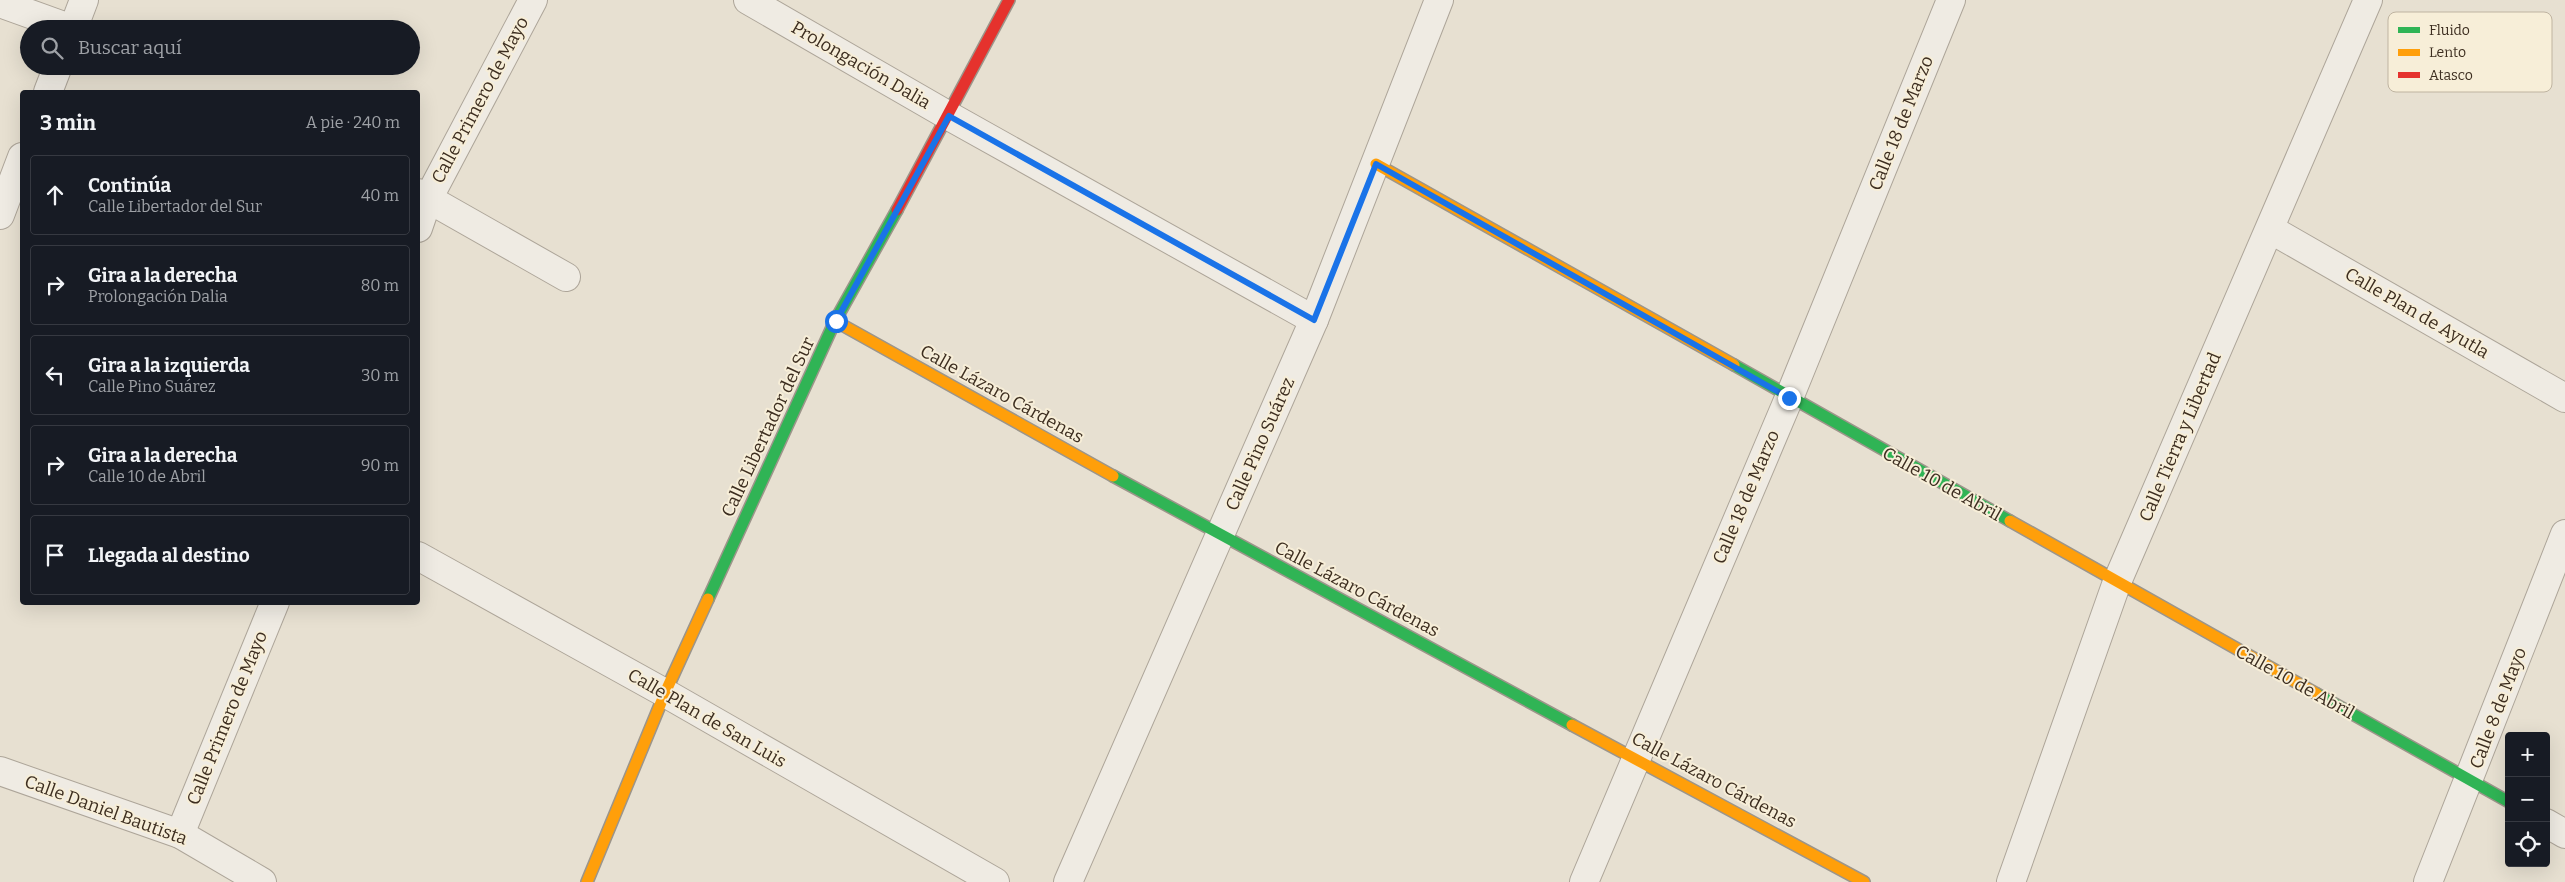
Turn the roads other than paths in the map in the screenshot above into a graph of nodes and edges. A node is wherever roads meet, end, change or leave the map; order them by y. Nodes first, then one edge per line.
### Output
1 (84, 0) edge
2 (533, 0) edge
3 (748, 0) edge
4 (1009, 0) edge
5 (1439, 0) edge
6 (1951, 0) edge
7 (0, 3) edge
8 (2358, 3) edge
9 (48, 20) edge
10 (76, 20) edge
11 (55, 75) edge
12 (49, 90) edge
13 (949, 116) junction
14 (20, 162) edge
15 (1376, 164) junction
16 (423, 196) edge
17 (0, 215) edge
18 (420, 215) edge
19 (2270, 229) junction
20 (566, 277) dead end
21 (1314, 320) junction
22 (836, 321) junction
23 (1789, 398) junction
24 (2565, 398) edge
25 (2565, 534) edge
26 (1220, 536) junction
27 (420, 557) edge
28 (2117, 582) junction
29 (274, 605) edge
30 (665, 693) junction
31 (1635, 758) junction
32 (0, 771) edge
33 (2470, 780) junction
34 (2505, 800) edge
35 (2550, 825) edge
36 (180, 834) junction
37 (2565, 834) edge
38 (262, 882) edge
39 (587, 882) edge
40 (995, 882) edge
41 (1068, 882) edge
42 (1584, 882) edge
43 (1864, 882) edge
44 (2011, 882) edge
45 (2428, 882) edge

1 - 10 street
2 - 16 street, Calle Primero de Mayo
3 - 13 street, Prolongación Dalia
4 - 13 street, Calle Libertador del Sur
5 - 15 street, Calle Pino Suárez
6 - 23 street, Calle 18 de Marzo
7 - 9 street
8 - 19 street, Calle Tierra y Libertad
11 - 12 street
13 - 21 street, Prolongación Dalia
13 - 22 street, Calle Libertador del Sur
14 - 17 street
15 - 21 street, Calle Pino Suárez
15 - 23 street, Calle 10 de Abril
16 - 18 street, Calle Primero de Mayo
16 - 20 street
19 - 24 street, Calle Plan de Ayutla
19 - 28 street, Calle Tierra y Libertad
21 - 26 street, Calle Pino Suárez
22 - 26 street, Calle Lázaro Cárdenas
22 - 30 street, Calle Libertador del Sur
23 - 28 street, Calle 10 de Abril
23 - 31 street, Calle 18 de Marzo
25 - 33 street, Calle 8 de Mayo
26 - 31 street, Calle Lázaro Cárdenas
26 - 41 street, Calle Pino Suárez
27 - 30 street, Calle Plan de San Luis
28 - 33 street, Calle 10 de Abril
28 - 44 street, Calle Tierra y Libertad
29 - 36 street, Calle Primero de Mayo
30 - 39 street, Calle Libertador del Sur
30 - 40 street, Calle Plan de San Luis
31 - 42 street, Calle 18 de Marzo
31 - 43 street, Calle Lázaro Cárdenas
32 - 36 street, Calle Daniel Bautista
33 - 34 street, Calle 10 de Abril
33 - 45 street, Calle 8 de Mayo
35 - 37 street
36 - 38 street, Calle Daniel Bautista

